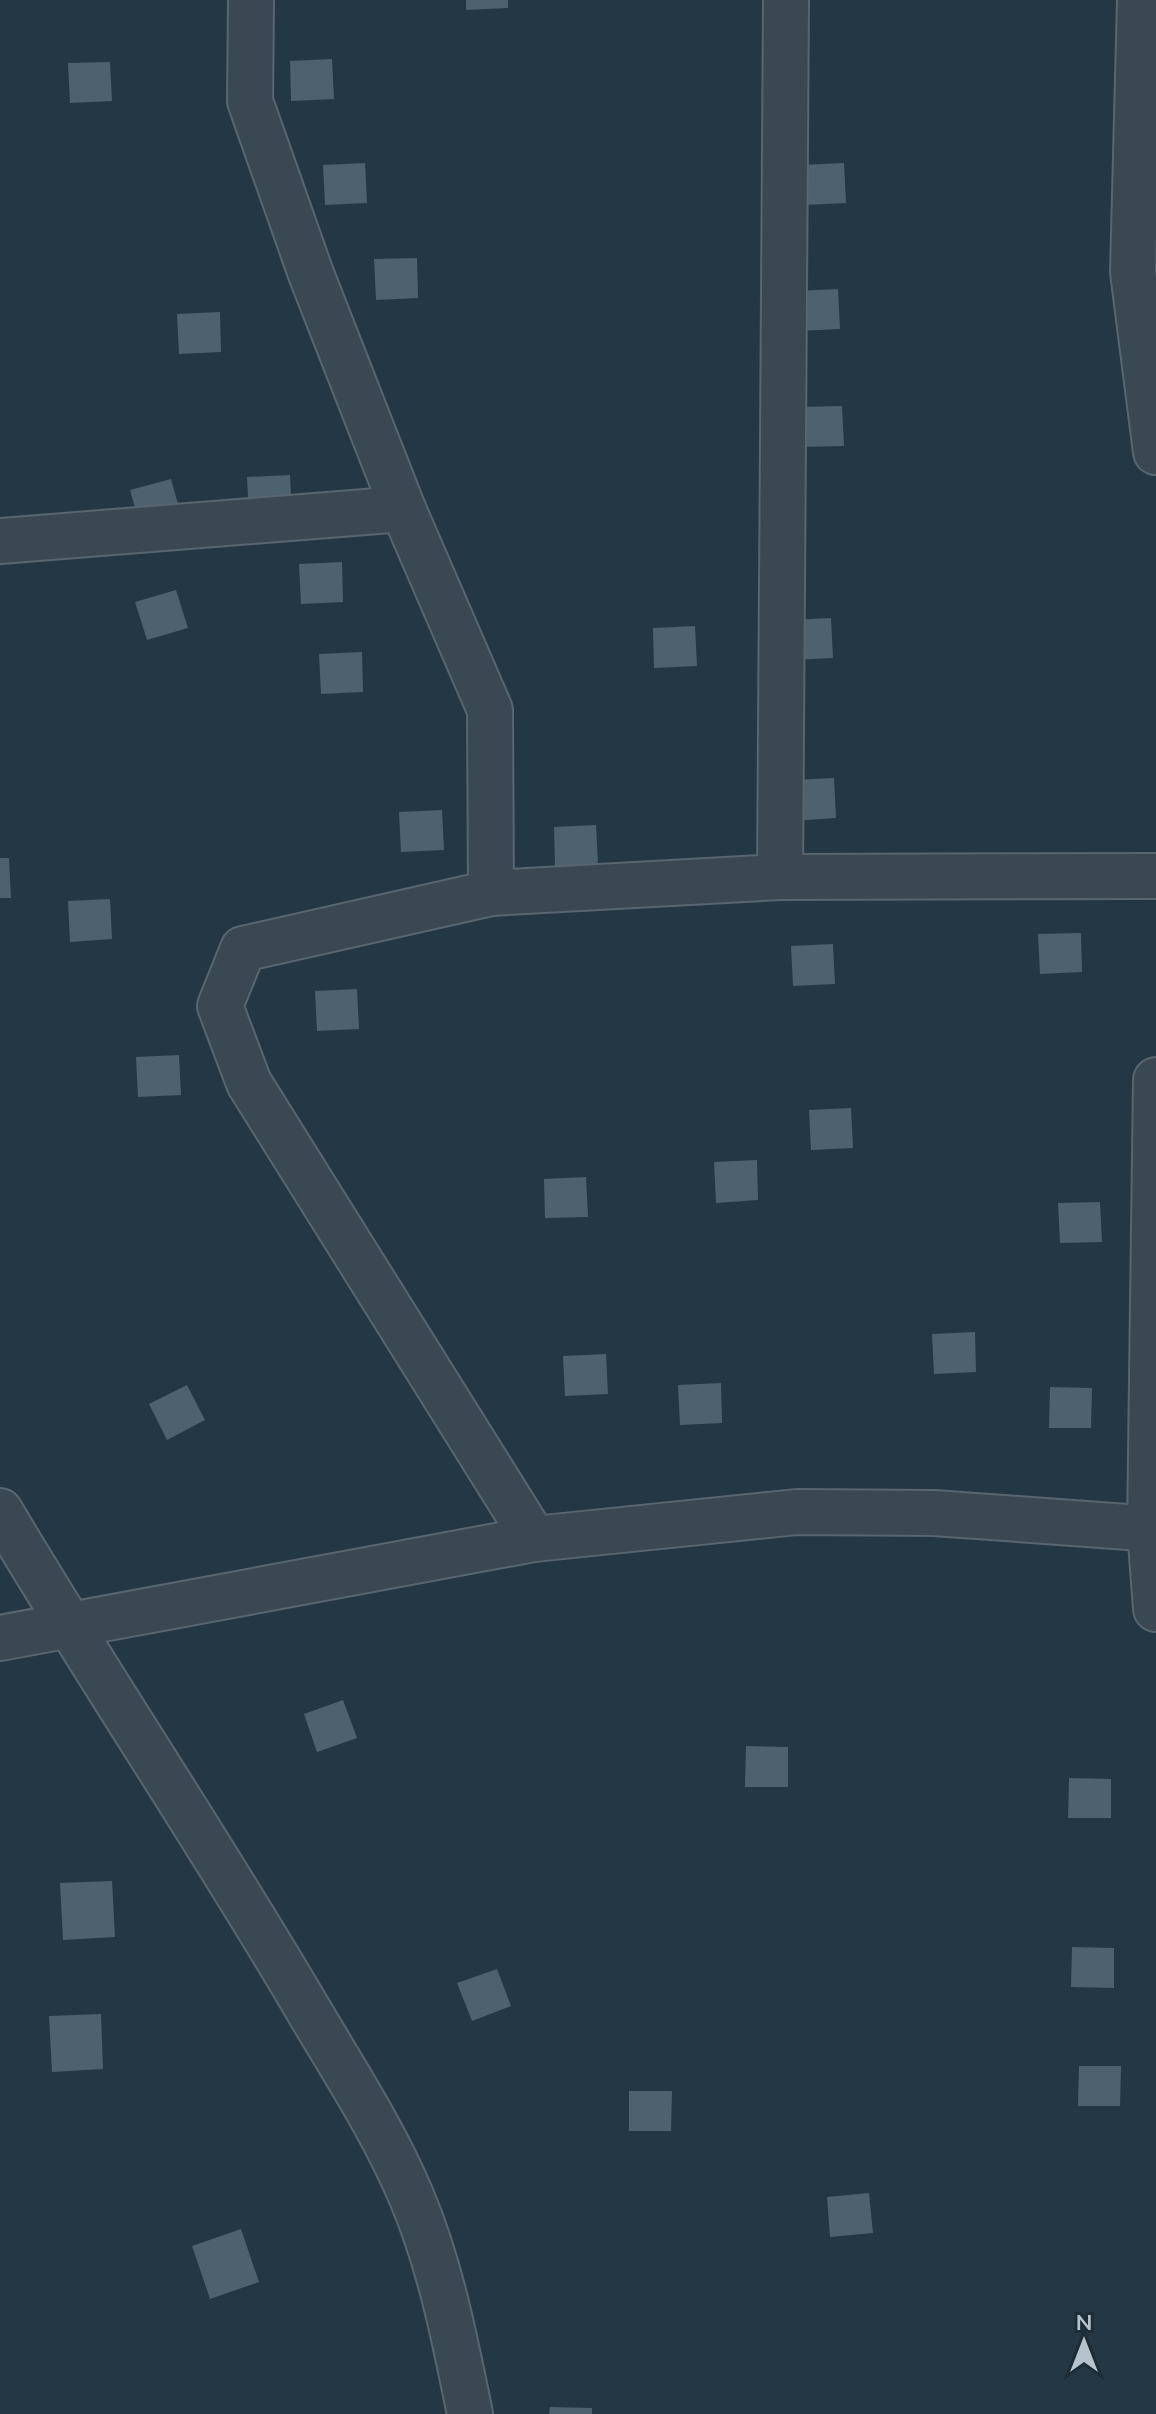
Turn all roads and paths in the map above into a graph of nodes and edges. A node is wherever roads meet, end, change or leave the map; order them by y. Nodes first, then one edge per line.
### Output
1 (251, 0) edge
2 (786, 0) edge
3 (1140, 0) edge
4 (1156, 452) edge
5 (403, 509) junction
6 (0, 541) edge
7 (1156, 876) edge
8 (780, 877) junction
9 (491, 893) junction
10 (1156, 1080) edge
11 (0, 1511) edge
12 (1153, 1529) edge
13 (534, 1539) junction
14 (1156, 1609) edge
15 (69, 1626) junction
16 (0, 1638) edge
17 (470, 2414) edge

1 - 5 street
2 - 8 street
3 - 4 street
5 - 6 street
5 - 9 street
7 - 8 street
8 - 9 street
9 - 13 street
10 - 12 street
11 - 15 street
12 - 13 street
12 - 14 street
13 - 15 street
15 - 16 street
15 - 17 street

